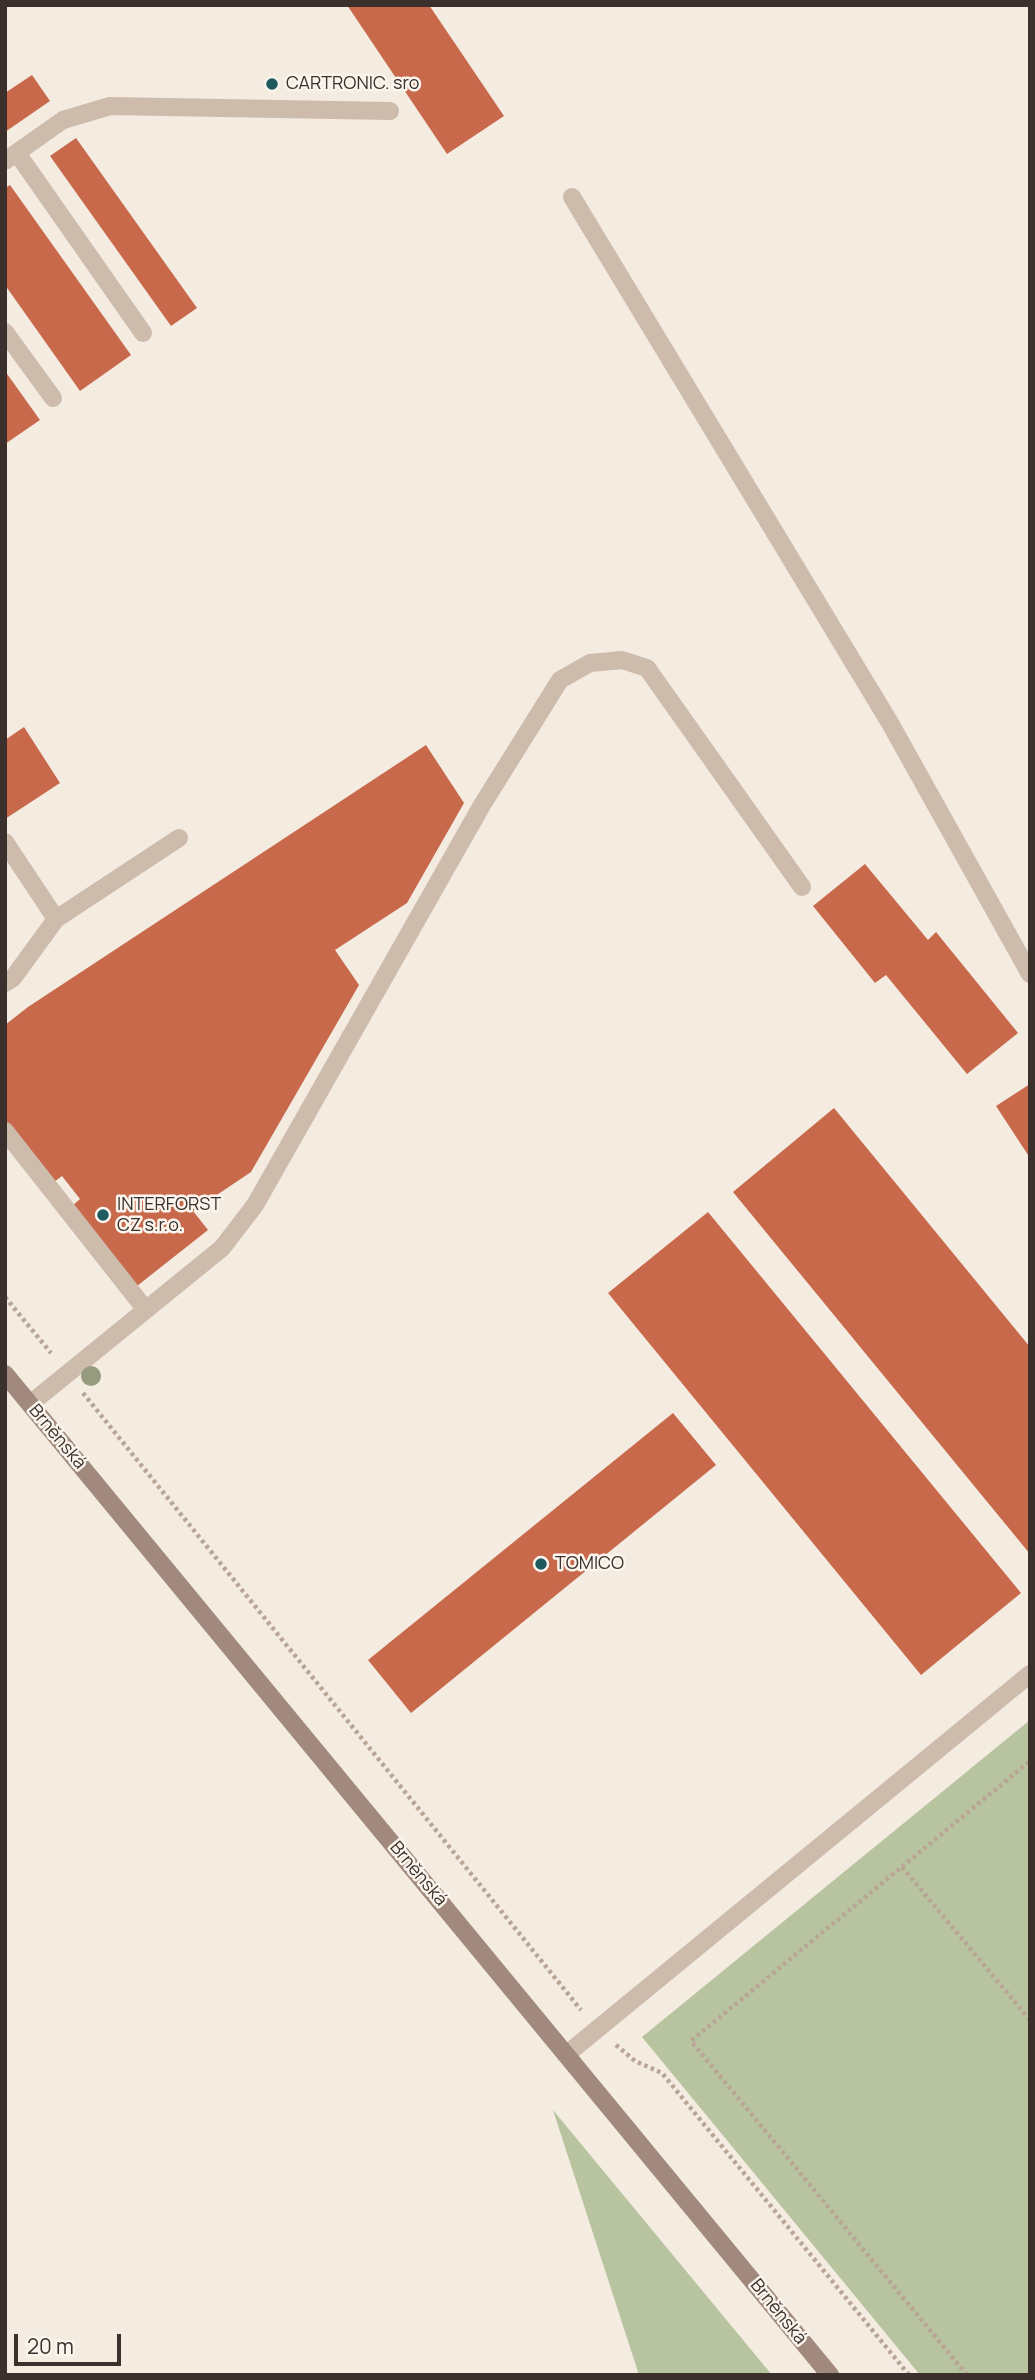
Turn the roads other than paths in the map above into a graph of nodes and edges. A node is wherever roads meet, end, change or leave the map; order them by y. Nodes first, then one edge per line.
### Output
1 (390, 111) dead end
2 (11, 157) edge
3 (572, 197) dead end
4 (5, 332) edge
5 (144, 333) dead end
6 (53, 398) dead end
7 (179, 838) dead end
8 (5, 842) edge
9 (802, 887) dead end
10 (56, 919) junction
11 (1030, 974) edge
12 (5, 983) edge
13 (5, 1131) edge
14 (146, 1310) junction
15 (5, 1374) edge
16 (30, 1404) junction
17 (1030, 1674) edge
18 (567, 2054) junction
19 (830, 2375) edge

1 - 2 lane
2 - 5 lane
3 - 11 lane
4 - 6 lane
7 - 10 lane
8 - 10 lane
9 - 14 lane
10 - 12 lane
13 - 14 lane
14 - 16 lane
15 - 16 main road, Brněnská
16 - 18 main road, Brněnská
17 - 18 lane
18 - 19 main road, Brněnská

